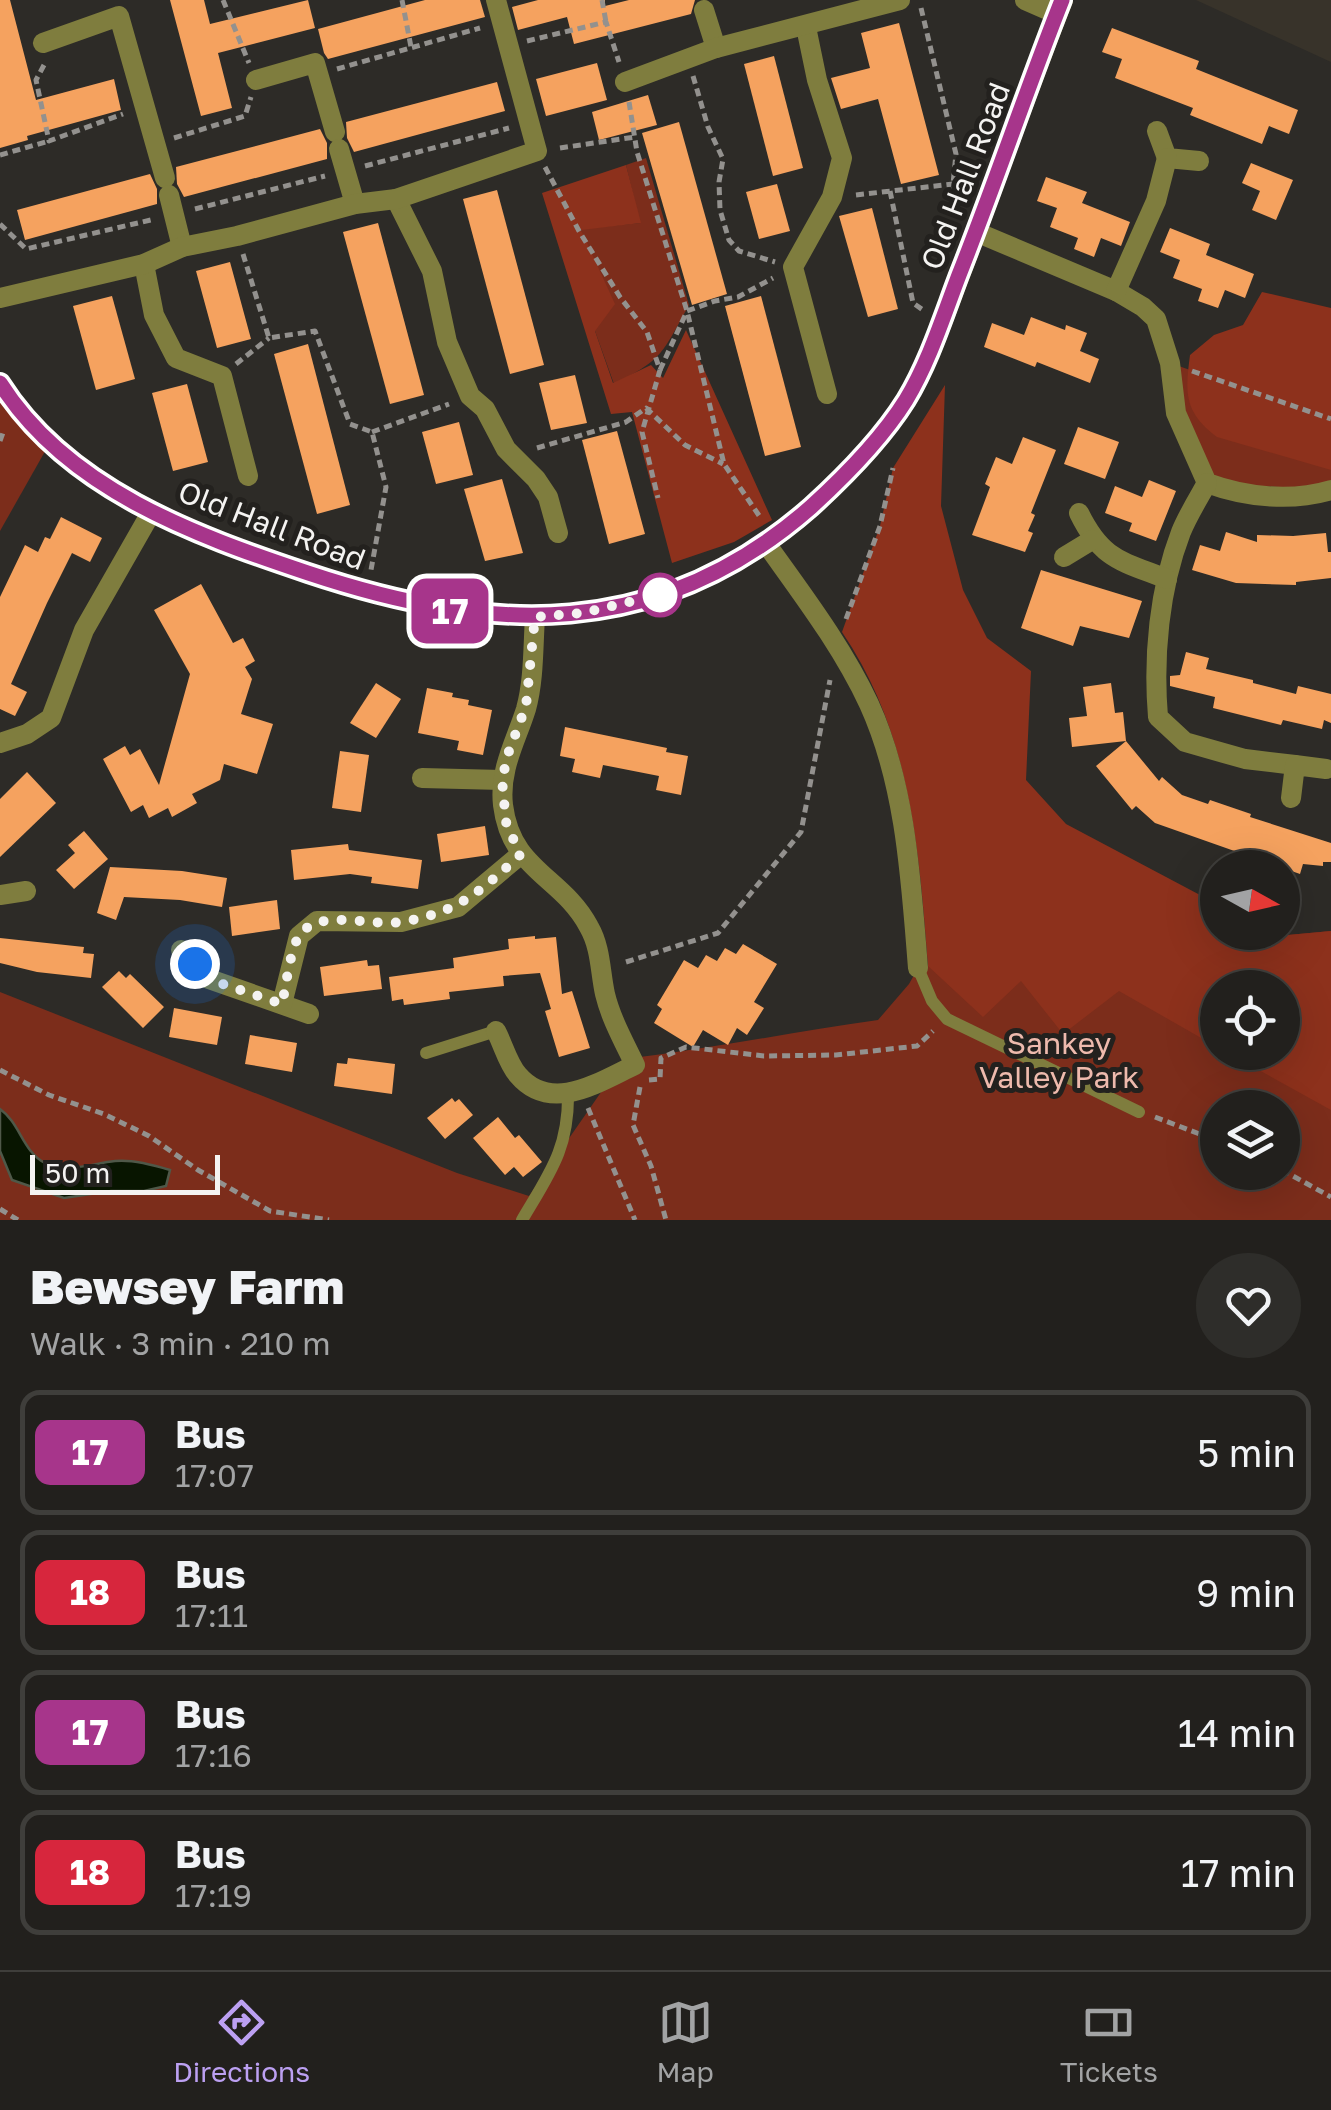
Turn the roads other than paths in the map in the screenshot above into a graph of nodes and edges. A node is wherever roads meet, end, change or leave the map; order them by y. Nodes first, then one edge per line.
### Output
1 (496, 0) edge
2 (900, 0) edge
3 (1025, 0) edge
4 (861, 4) edge
5 (1060, 7) edge
6 (704, 10) dead end
7 (806, 27) junction
8 (43, 43) road end
9 (716, 48) junction
10 (256, 80) road end
11 (626, 82) road end
12 (1157, 131) dead end
13 (1167, 158) junction
14 (1199, 162) dead end
15 (396, 198) junction
16 (354, 204) junction
17 (976, 232) junction
18 (182, 246) junction
19 (144, 264) junction
20 (1116, 290) junction
21 (0, 298) edge
22 (0, 383) edge
23 (827, 394) dead end
24 (248, 476) dead end
25 (1207, 484) junction
26 (1331, 490) edge
27 (152, 511) junction
28 (1079, 513) dead end
29 (558, 533) dead end
30 (1092, 540) junction
31 (764, 542) junction
32 (1064, 557) dead end
33 (1167, 580) junction
34 (535, 617) junction
35 (0, 743) edge
36 (1296, 765) junction
37 (1326, 769) dead end
38 (422, 778) dead end
39 (502, 780) junction
40 (1291, 798) dead end
41 (520, 855) junction
42 (26, 891) dead end
43 (0, 896) edge
44 (181, 950) dead end
45 (918, 968) joint
46 (282, 1004) junction
47 (310, 1014) dead end
48 (496, 1032) joint
49 (426, 1053) dead end
50 (573, 1093) junction
51 (1139, 1112) road end
52 (522, 1220) edge

1 - 15 street
2 - 4 street
3 - 5 street
4 - 7 street
5 - 17 street, Old Hall Road
6 - 9 street
7 - 9 street
7 - 23 street
8 - 18 street
9 - 11 street
10 - 16 street
12 - 13 street
13 - 14 street
13 - 20 street
15 - 16 street
15 - 29 street
16 - 18 street
17 - 20 street
17 - 31 street, Old Hall Road
18 - 19 street
19 - 21 street
19 - 24 street
20 - 25 street
22 - 27 street, Old Hall Road
25 - 26 street
25 - 33 street
27 - 34 street, Old Hall Road
27 - 35 street
28 - 30 street
30 - 32 street
30 - 33 street
31 - 34 street, Old Hall Road
31 - 45 street
33 - 36 street
34 - 39 street
36 - 37 street
36 - 40 street
38 - 39 street
39 - 41 street
41 - 46 street
41 - 50 street
42 - 43 street
44 - 46 street
45 - 51 lane
46 - 47 street
48 - 49 lane
48 - 50 street
50 - 52 lane

